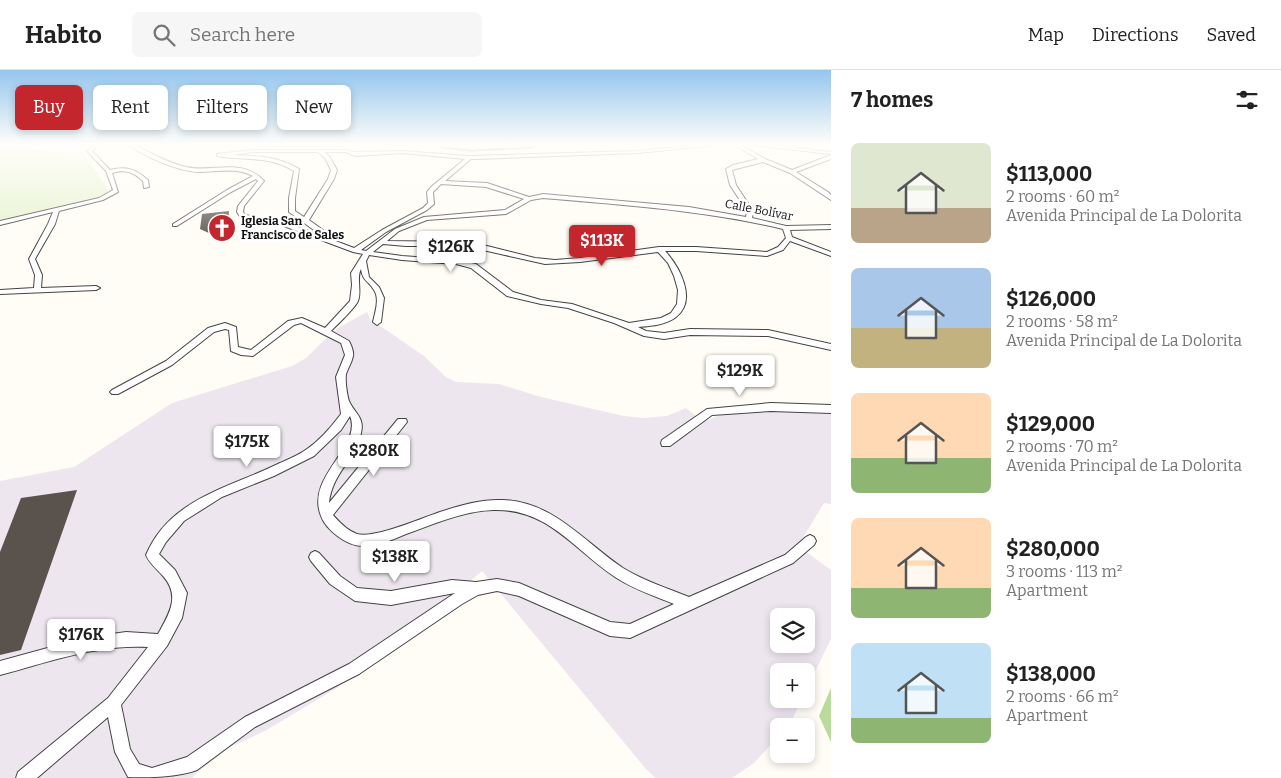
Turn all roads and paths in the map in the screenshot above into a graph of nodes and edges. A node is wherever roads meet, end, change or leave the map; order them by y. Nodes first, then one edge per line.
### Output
1 (111, 178) edge
2 (143, 178) edge
3 (253, 178) edge
4 (259, 178) edge
5 (296, 178) edge
6 (332, 178) edge
7 (444, 178) edge
8 (731, 178) edge
9 (799, 178) edge
10 (439, 182) junction
11 (146, 186) dead end
12 (831, 198) edge
13 (529, 199) junction
14 (56, 211) junction
15 (749, 219) junction
16 (306, 220) junction
17 (0, 223) edge
18 (175, 225) dead end
19 (786, 228) junction
20 (831, 228) edge
21 (789, 238) junction
22 (382, 242) junction
23 (332, 243) junction
24 (659, 249) junction
25 (356, 251) junction
26 (367, 253) junction
27 (831, 254) edge
28 (363, 262) junction
29 (96, 288) dead end
30 (37, 291) junction
31 (0, 292) edge
32 (377, 322) dead end
33 (629, 326) junction
34 (326, 332) junction
35 (831, 347) edge
36 (115, 392) dead end
37 (345, 403) junction
38 (831, 409) edge
39 (402, 422) dead end
40 (666, 442) dead end
41 (326, 515) junction
42 (810, 542) dead end
43 (315, 556) dead end
44 (476, 589) junction
45 (689, 604) junction
46 (162, 641) junction
47 (0, 668) edge
48 (113, 703) junction
49 (24, 778) edge

1 - 14 street
2 - 11 street
3 - 18 street
4 - 23 street
5 - 16 street
6 - 16 street
7 - 10 street
8 - 15 street
9 - 12 street
10 - 13 street
10 - 25 street
13 - 15 street, Calle Bolívar
13 - 22 street, Calle Bolívar
14 - 17 street
14 - 30 street
15 - 19 street, Calle Bolívar
16 - 23 street
19 - 20 street, Calle Bolívar
19 - 21 street
21 - 24 street
21 - 27 street
22 - 24 street
22 - 26 street, Calle Bolívar
23 - 25 street
24 - 33 street
25 - 26 street
26 - 28 street
26 - 33 street
28 - 32 street
28 - 34 street
29 - 30 street
30 - 31 street
33 - 35 street
34 - 36 street
34 - 37 street
37 - 41 street
37 - 46 street
38 - 40 street
39 - 41 street
41 - 45 street
42 - 45 street
43 - 44 street
44 - 45 street
44 - 48 street
46 - 47 street
46 - 48 street
48 - 49 street

